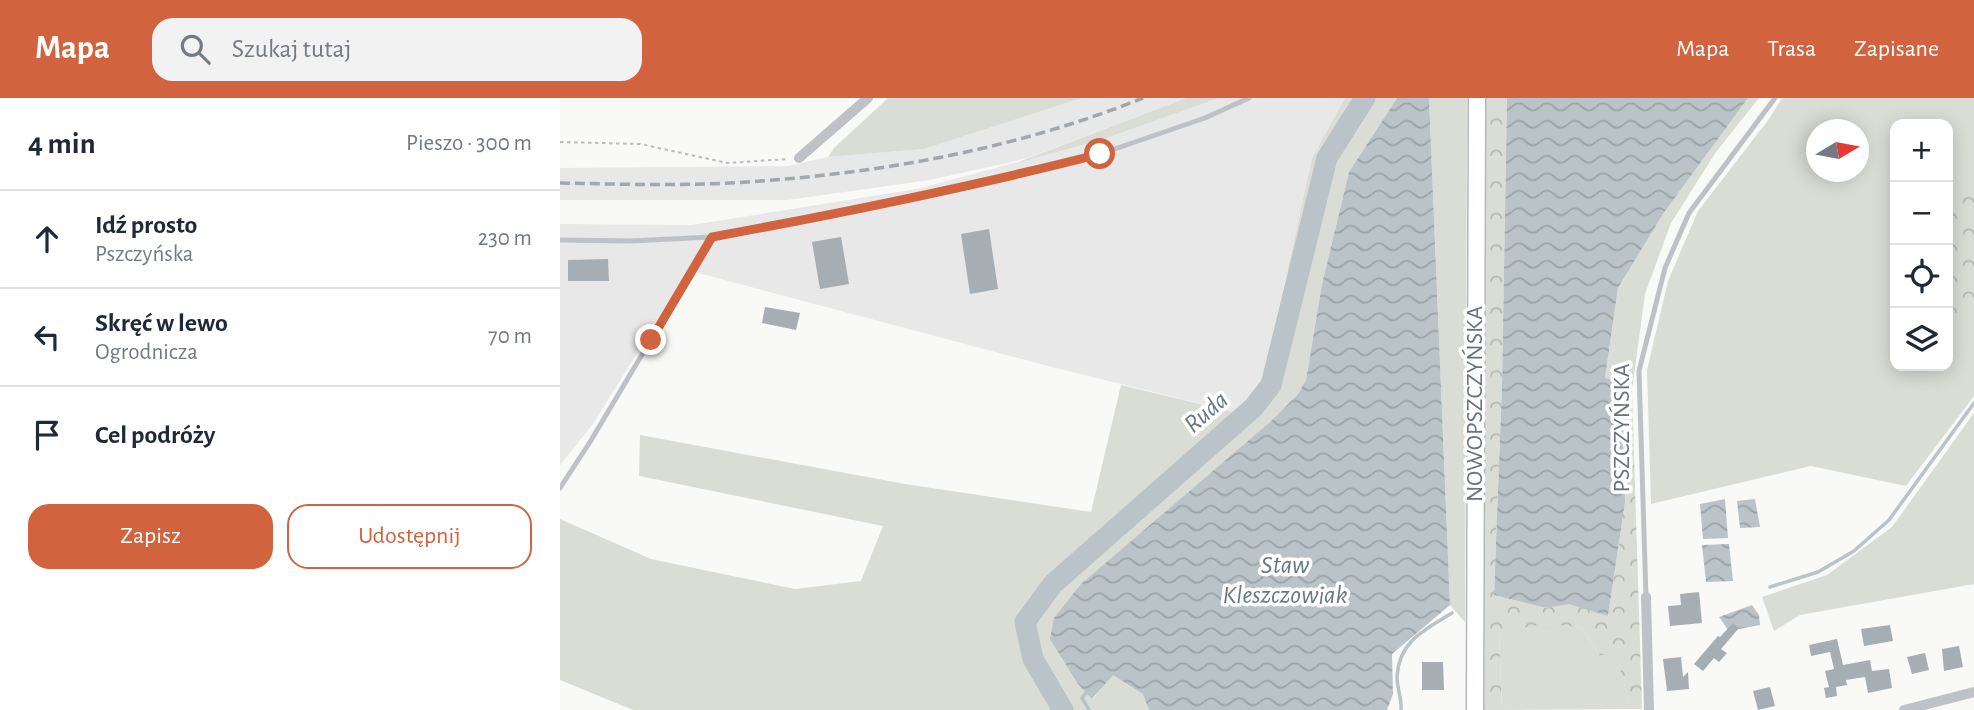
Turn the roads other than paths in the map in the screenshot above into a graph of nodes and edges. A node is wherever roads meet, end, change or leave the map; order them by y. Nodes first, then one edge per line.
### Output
1 (868, 98) edge
2 (1249, 98) edge
3 (1477, 98) edge
4 (1775, 98) edge
5 (799, 158) road end
6 (712, 237) junction
7 (563, 240) edge
8 (560, 488) edge
9 (1646, 597) joint
10 (1974, 692) edge
11 (1475, 710) edge
12 (1649, 710) edge
13 (1904, 710) edge

1 - 5 street
2 - 6 lane
3 - 11 main road, NOWOPSZCZYŃSKA
4 - 9 lane, PSZCZYŃSKA
6 - 7 lane
6 - 8 lane
9 - 12 street, PSZCZYŃSKA
10 - 13 street

